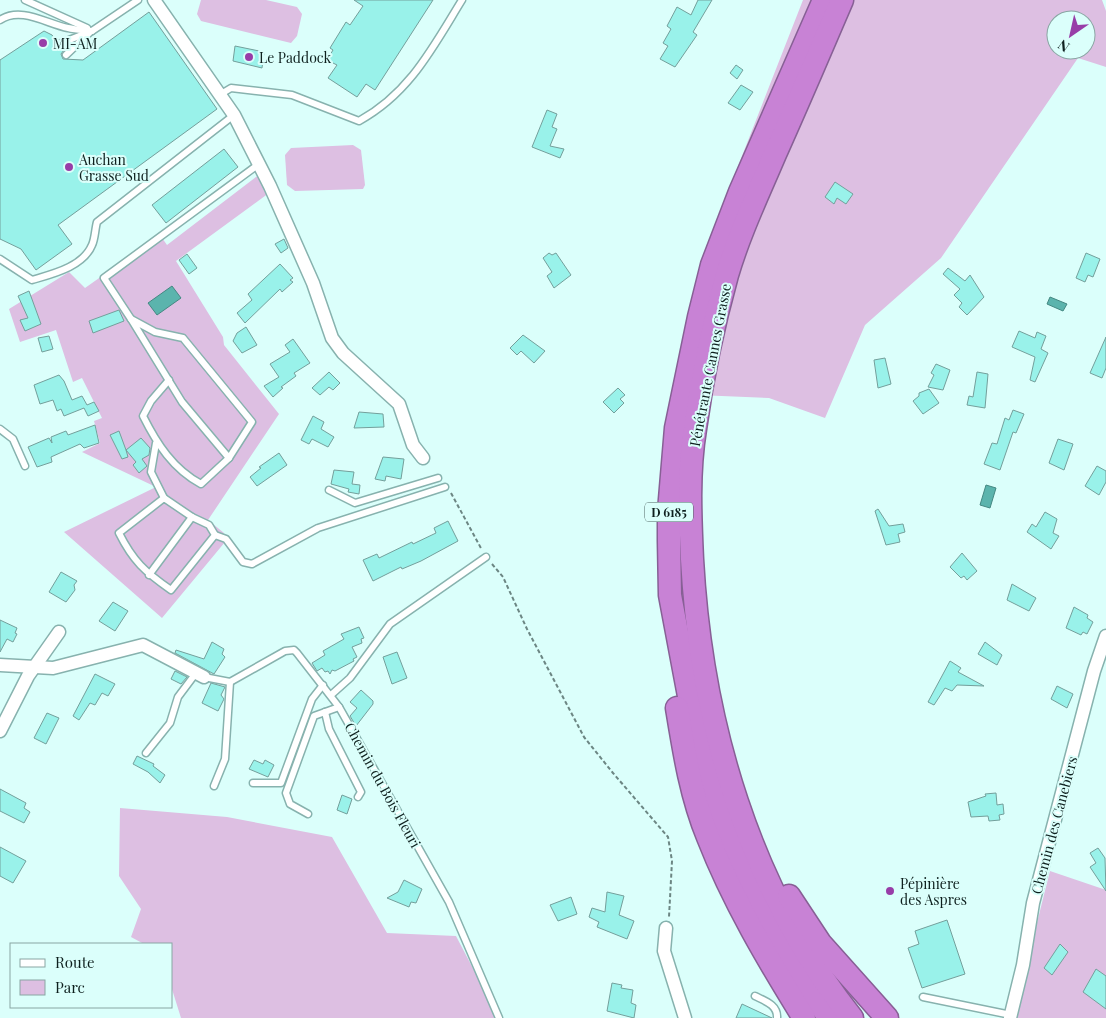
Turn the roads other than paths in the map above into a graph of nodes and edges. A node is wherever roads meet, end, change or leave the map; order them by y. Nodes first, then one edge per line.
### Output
1 (25, 0) edge
2 (138, 0) edge
3 (154, 0) edge
4 (462, 0) edge
5 (824, 0) edge
6 (842, 0) edge
7 (0, 20) edge
8 (92, 31) junction
9 (59, 44) dead end
10 (66, 55) dead end
11 (221, 94) junction
12 (234, 115) junction
13 (259, 164) junction
14 (0, 258) edge
15 (132, 319) junction
16 (169, 380) junction
17 (0, 429) edge
18 (156, 443) junction
19 (229, 458) junction
20 (423, 458) dead end
21 (25, 466) dead end
22 (438, 478) dead end
23 (445, 486) road end
24 (329, 490) dead end
25 (164, 498) junction
26 (192, 517) junction
27 (215, 535) junction
28 (486, 557) road end
29 (149, 575) junction
30 (670, 595) junction
31 (59, 632) dead end
32 (1106, 636) edge
33 (0, 665) edge
34 (35, 667) junction
35 (200, 675) junction
36 (230, 682) junction
37 (323, 685) junction
38 (331, 695) junction
39 (339, 707) junction
40 (325, 712) junction
41 (0, 731) edge
42 (146, 752) dead end
43 (253, 784) dead end
44 (214, 786) dead end
45 (358, 797) dead end
46 (738, 806) junction
47 (308, 814) dead end
48 (666, 928) road end
49 (755, 996) dead end
50 (924, 997) dead end
51 (1011, 1017) edge
52 (498, 1018) edge
53 (685, 1018) edge
54 (777, 1018) edge
55 (804, 1018) edge
56 (829, 1018) edge
57 (852, 1018) edge
58 (887, 1018) edge

1 - 8 lane
2 - 8 lane
3 - 11 street
4 - 11 lane
5 - 30 highway, Pénétrante Cannes Grasse / D 6185
6 - 46 highway, Pénétrante Cannes Grasse / D 6185
7 - 8 lane
8 - 9 lane
8 - 10 lane
11 - 12 street
12 - 13 street
12 - 14 lane
13 - 15 lane
13 - 20 street
15 - 16 lane
15 - 19 lane
16 - 18 lane
16 - 19 lane
17 - 21 lane
18 - 19 lane
18 - 25 lane
22 - 24 lane
23 - 27 lane
25 - 26 lane
25 - 29 lane
26 - 27 lane
26 - 29 lane
27 - 29 lane
28 - 38 lane
30 - 55 highway
30 - 56 highway, Pénétrante Cannes Grasse / D 6185
31 - 34 street
32 - 51 street, Chemin des Canebiers
33 - 34 street
34 - 35 street
34 - 41 street
35 - 36 lane
35 - 42 lane
36 - 37 lane, Chemin du Bois Fleuri
36 - 44 lane
37 - 38 lane, Chemin du Bois Fleuri
37 - 43 lane
38 - 39 lane, Chemin du Bois Fleuri
39 - 40 lane
39 - 52 lane, Chemin du Bois Fleuri
40 - 45 lane
40 - 47 lane
46 - 57 highway, Pénétrante Cannes Grasse / D 6185
46 - 58 highway
48 - 53 street
49 - 54 lane
50 - 51 lane

